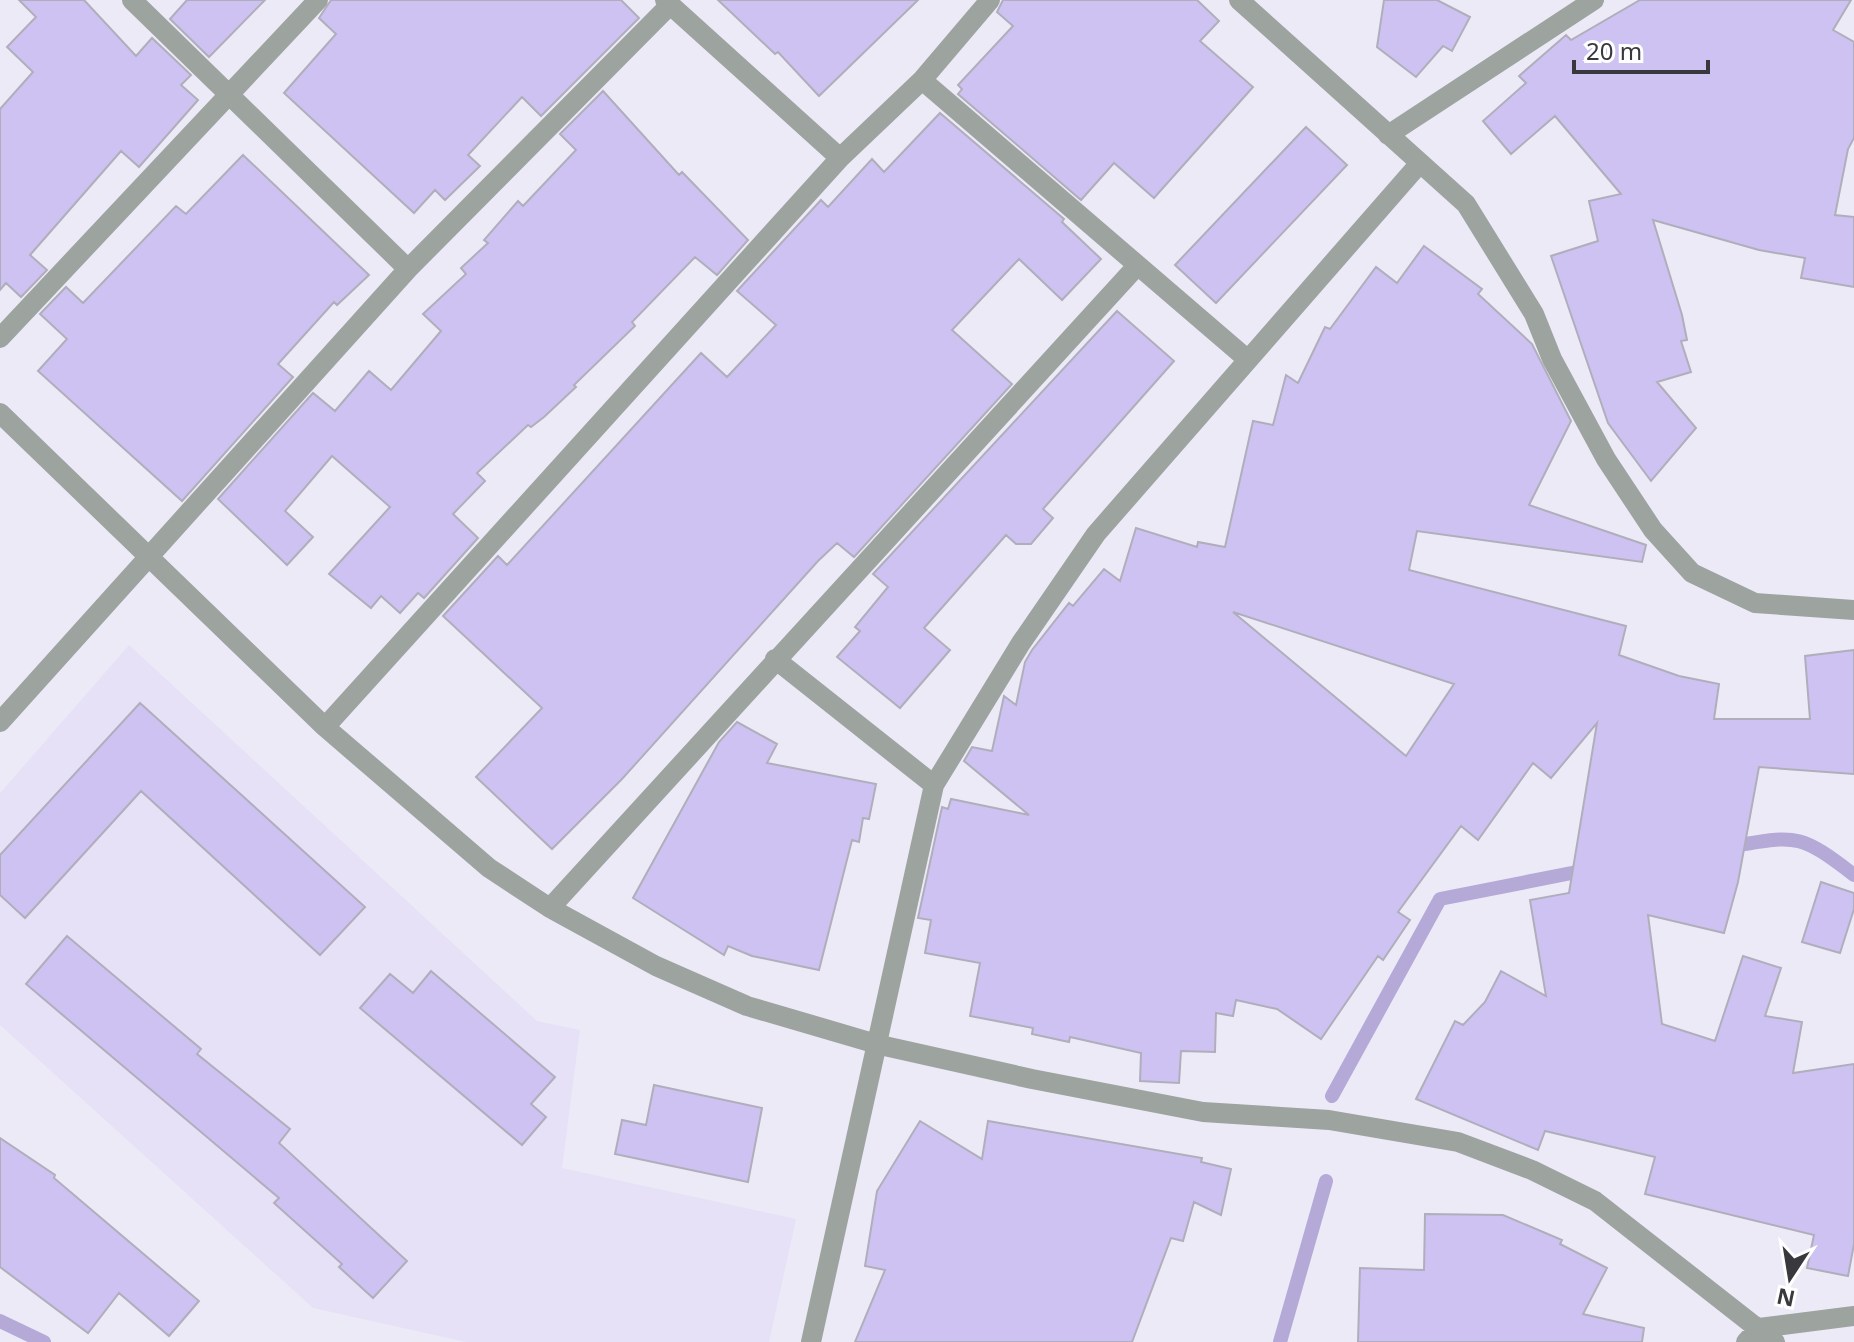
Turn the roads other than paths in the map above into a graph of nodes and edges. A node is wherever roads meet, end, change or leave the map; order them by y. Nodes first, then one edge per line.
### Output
1 (132, 0) edge
2 (318, 0) edge
3 (990, 0) edge
4 (1239, 0) edge
5 (1592, 1) edge
6 (668, 2) edge
7 (922, 80) junction
8 (227, 94) junction
9 (1388, 135) junction
10 (840, 158) junction
11 (1420, 163) junction
12 (1136, 267) junction
13 (408, 269) junction
14 (0, 338) edge
15 (1247, 359) junction
16 (0, 413) edge
17 (151, 556) junction
18 (1854, 610) edge
19 (775, 659) junction
20 (0, 722) edge
21 (325, 727) junction
22 (934, 785) junction
23 (550, 908) junction
24 (880, 1045) junction
25 (1854, 1316) edge
26 (1753, 1335) edge
27 (811, 1342) edge
28 (1775, 1342) edge

1 - 8 street
2 - 8 street
3 - 7 street
4 - 9 street
5 - 9 street
6 - 10 street
6 - 13 street
7 - 10 street
7 - 12 street
8 - 13 street
8 - 14 street
9 - 11 street
10 - 21 street
11 - 15 street
11 - 18 street
12 - 15 street
12 - 19 street
13 - 17 street
15 - 22 street
16 - 17 street
17 - 20 street
17 - 21 street
19 - 22 street
19 - 23 street
21 - 23 street
22 - 24 street
23 - 24 street
24 - 26 street
24 - 27 street
25 - 26 street
26 - 28 street

